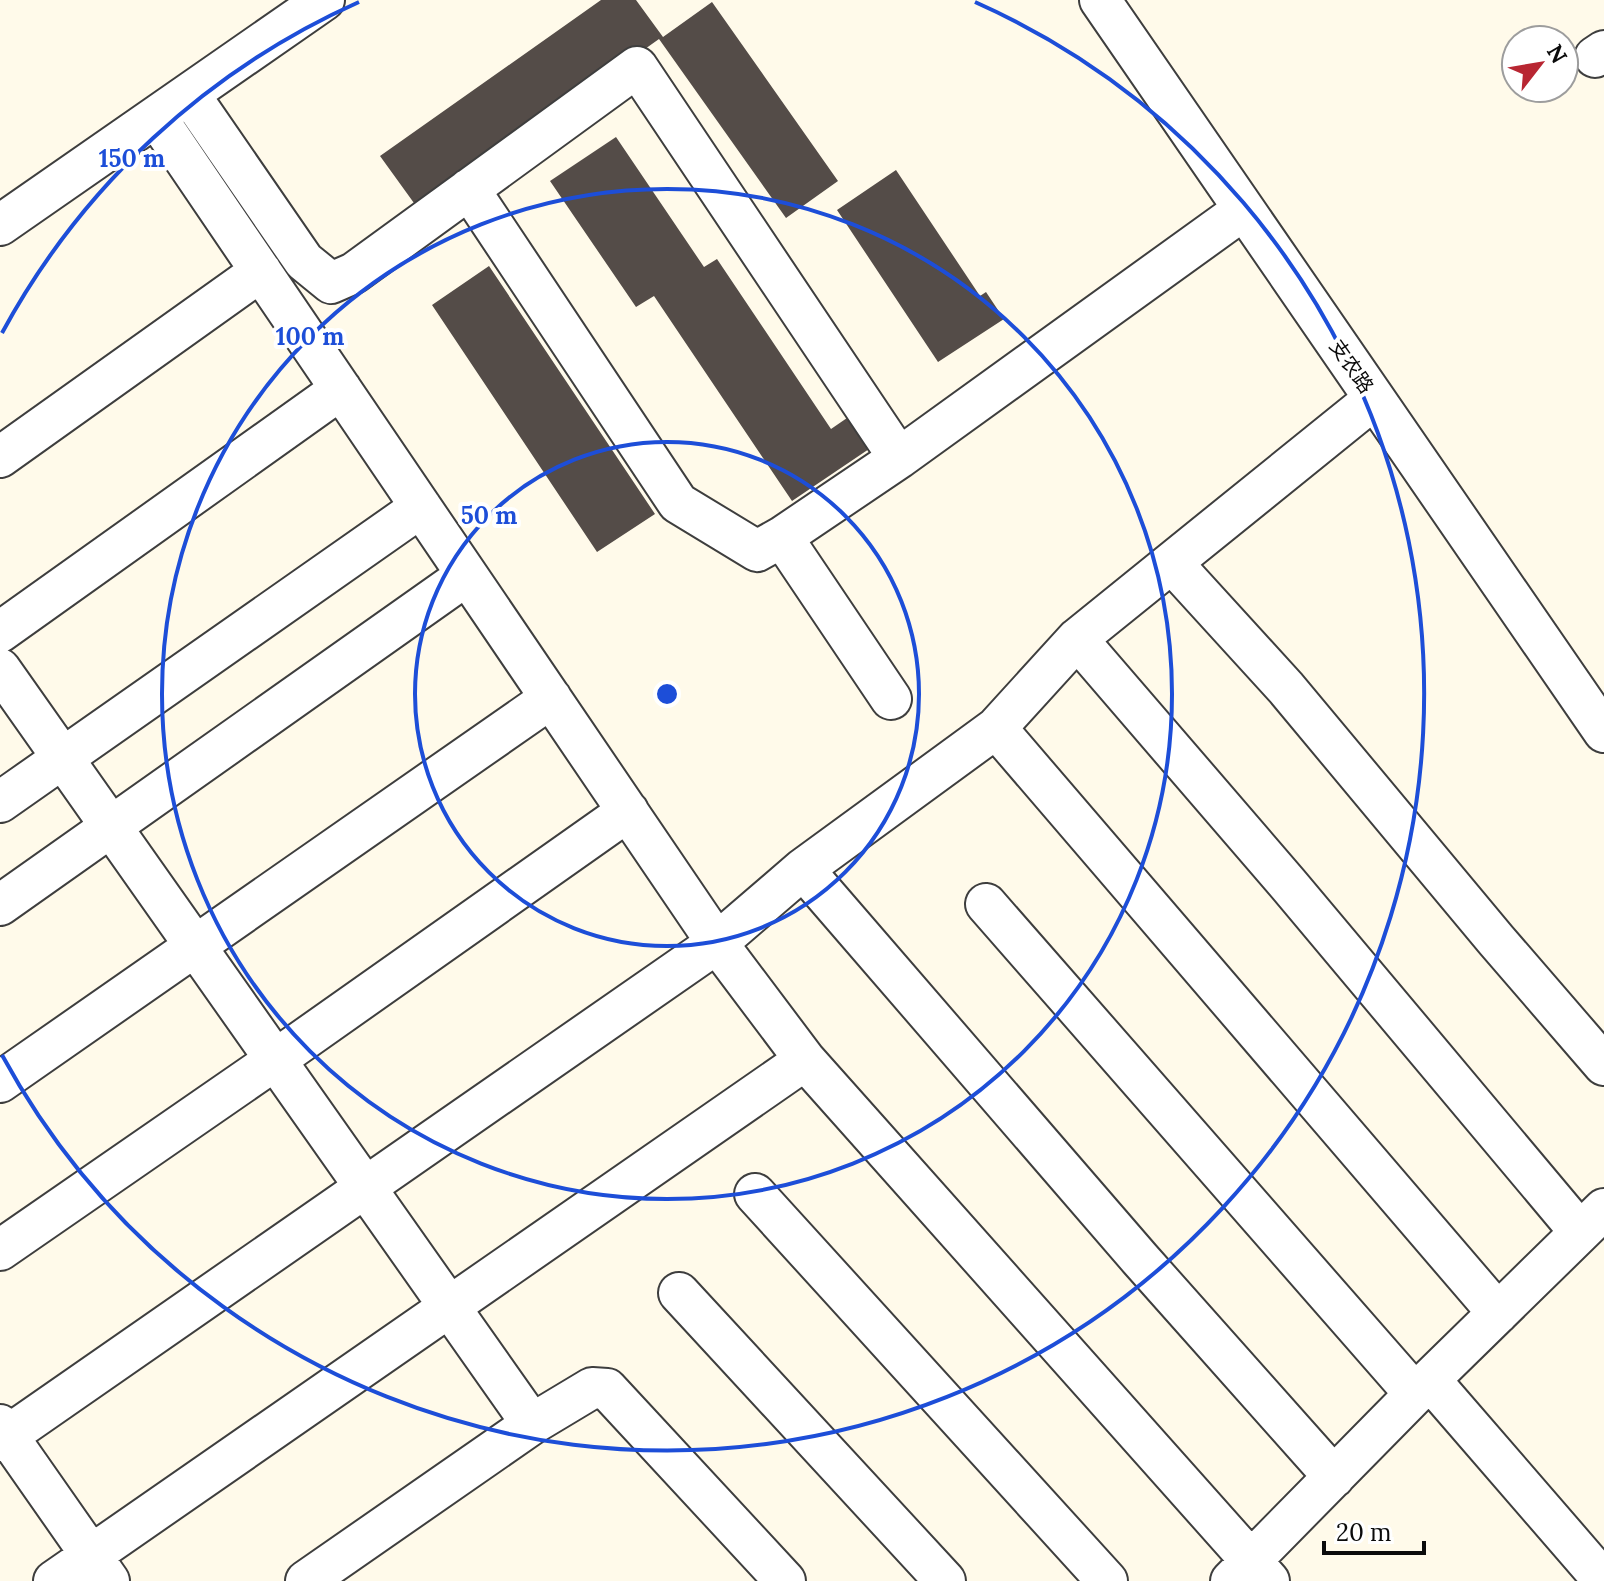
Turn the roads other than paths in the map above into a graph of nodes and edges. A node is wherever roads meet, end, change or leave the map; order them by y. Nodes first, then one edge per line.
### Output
1 (324, 0) edge
2 (1100, 0) edge
3 (189, 94) junction
4 (156, 117) junction
5 (469, 189) junction
6 (1243, 210) junction
7 (0, 225) edge
8 (261, 271) junction
9 (341, 389) junction
10 (1374, 399) junction
11 (0, 457) edge
12 (899, 458) junction
13 (421, 507) junction
14 (782, 537) junction
15 (1172, 563) junction
16 (467, 575) junction
17 (0, 632) edge
18 (1077, 639) junction
19 (0, 669) edge
20 (551, 698) junction
21 (891, 699) dead end
22 (996, 728) junction
23 (1604, 732) edge
24 (63, 758) junction
25 (0, 802) edge
26 (628, 811) junction
27 (111, 827) junction
28 (803, 869) junction
29 (986, 904) dead end
30 (0, 905) edge
31 (717, 943) junction
32 (194, 946) junction
33 (275, 1060) junction
34 (805, 1060) junction
35 (1604, 1065) edge
36 (0, 1082) edge
37 (364, 1188) junction
38 (755, 1194) dead end
39 (1592, 1220) edge
40 (0, 1250) edge
41 (679, 1293) dead end
42 (449, 1307) junction
43 (1498, 1313) junction
44 (1422, 1387) junction
45 (532, 1424) junction
46 (2, 1434) edge
47 (1334, 1477) junction
48 (100, 1568) edge
49 (1250, 1574) edge
50 (54, 1581) edge
51 (306, 1581) edge
52 (785, 1581) edge
53 (945, 1581) edge
54 (1107, 1581) edge
55 (1604, 1581) edge

1 - 3 street
2 - 6 street, 支农路
3 - 4 street
3 - 5 street
4 - 7 street
4 - 8 street
5 - 12 street
5 - 14 street
6 - 10 street, 支农路
6 - 12 street
8 - 9 street
8 - 11 street
9 - 13 street
9 - 17 street
10 - 15 street
10 - 23 street, 支农路
12 - 14 street
13 - 16 street
13 - 24 street
14 - 21 street
15 - 18 street
15 - 35 street
16 - 20 street
16 - 27 street
18 - 22 street
18 - 39 street
19 - 24 street
20 - 26 street
20 - 32 street
22 - 28 street
22 - 43 street
24 - 25 street
24 - 27 street
26 - 31 street
26 - 33 street
27 - 30 street
27 - 32 street
28 - 31 street
28 - 47 street
29 - 44 street
31 - 34 street
31 - 37 street
32 - 33 street
32 - 36 street
33 - 37 street
33 - 40 street
34 - 42 street
34 - 49 street
37 - 42 street
37 - 46 street
38 - 54 street
39 - 43 street
41 - 53 street
42 - 45 street
42 - 48 street
43 - 44 street
44 - 47 street
44 - 55 street
45 - 51 street
45 - 52 street
46 - 48 street
47 - 49 street
48 - 50 street

